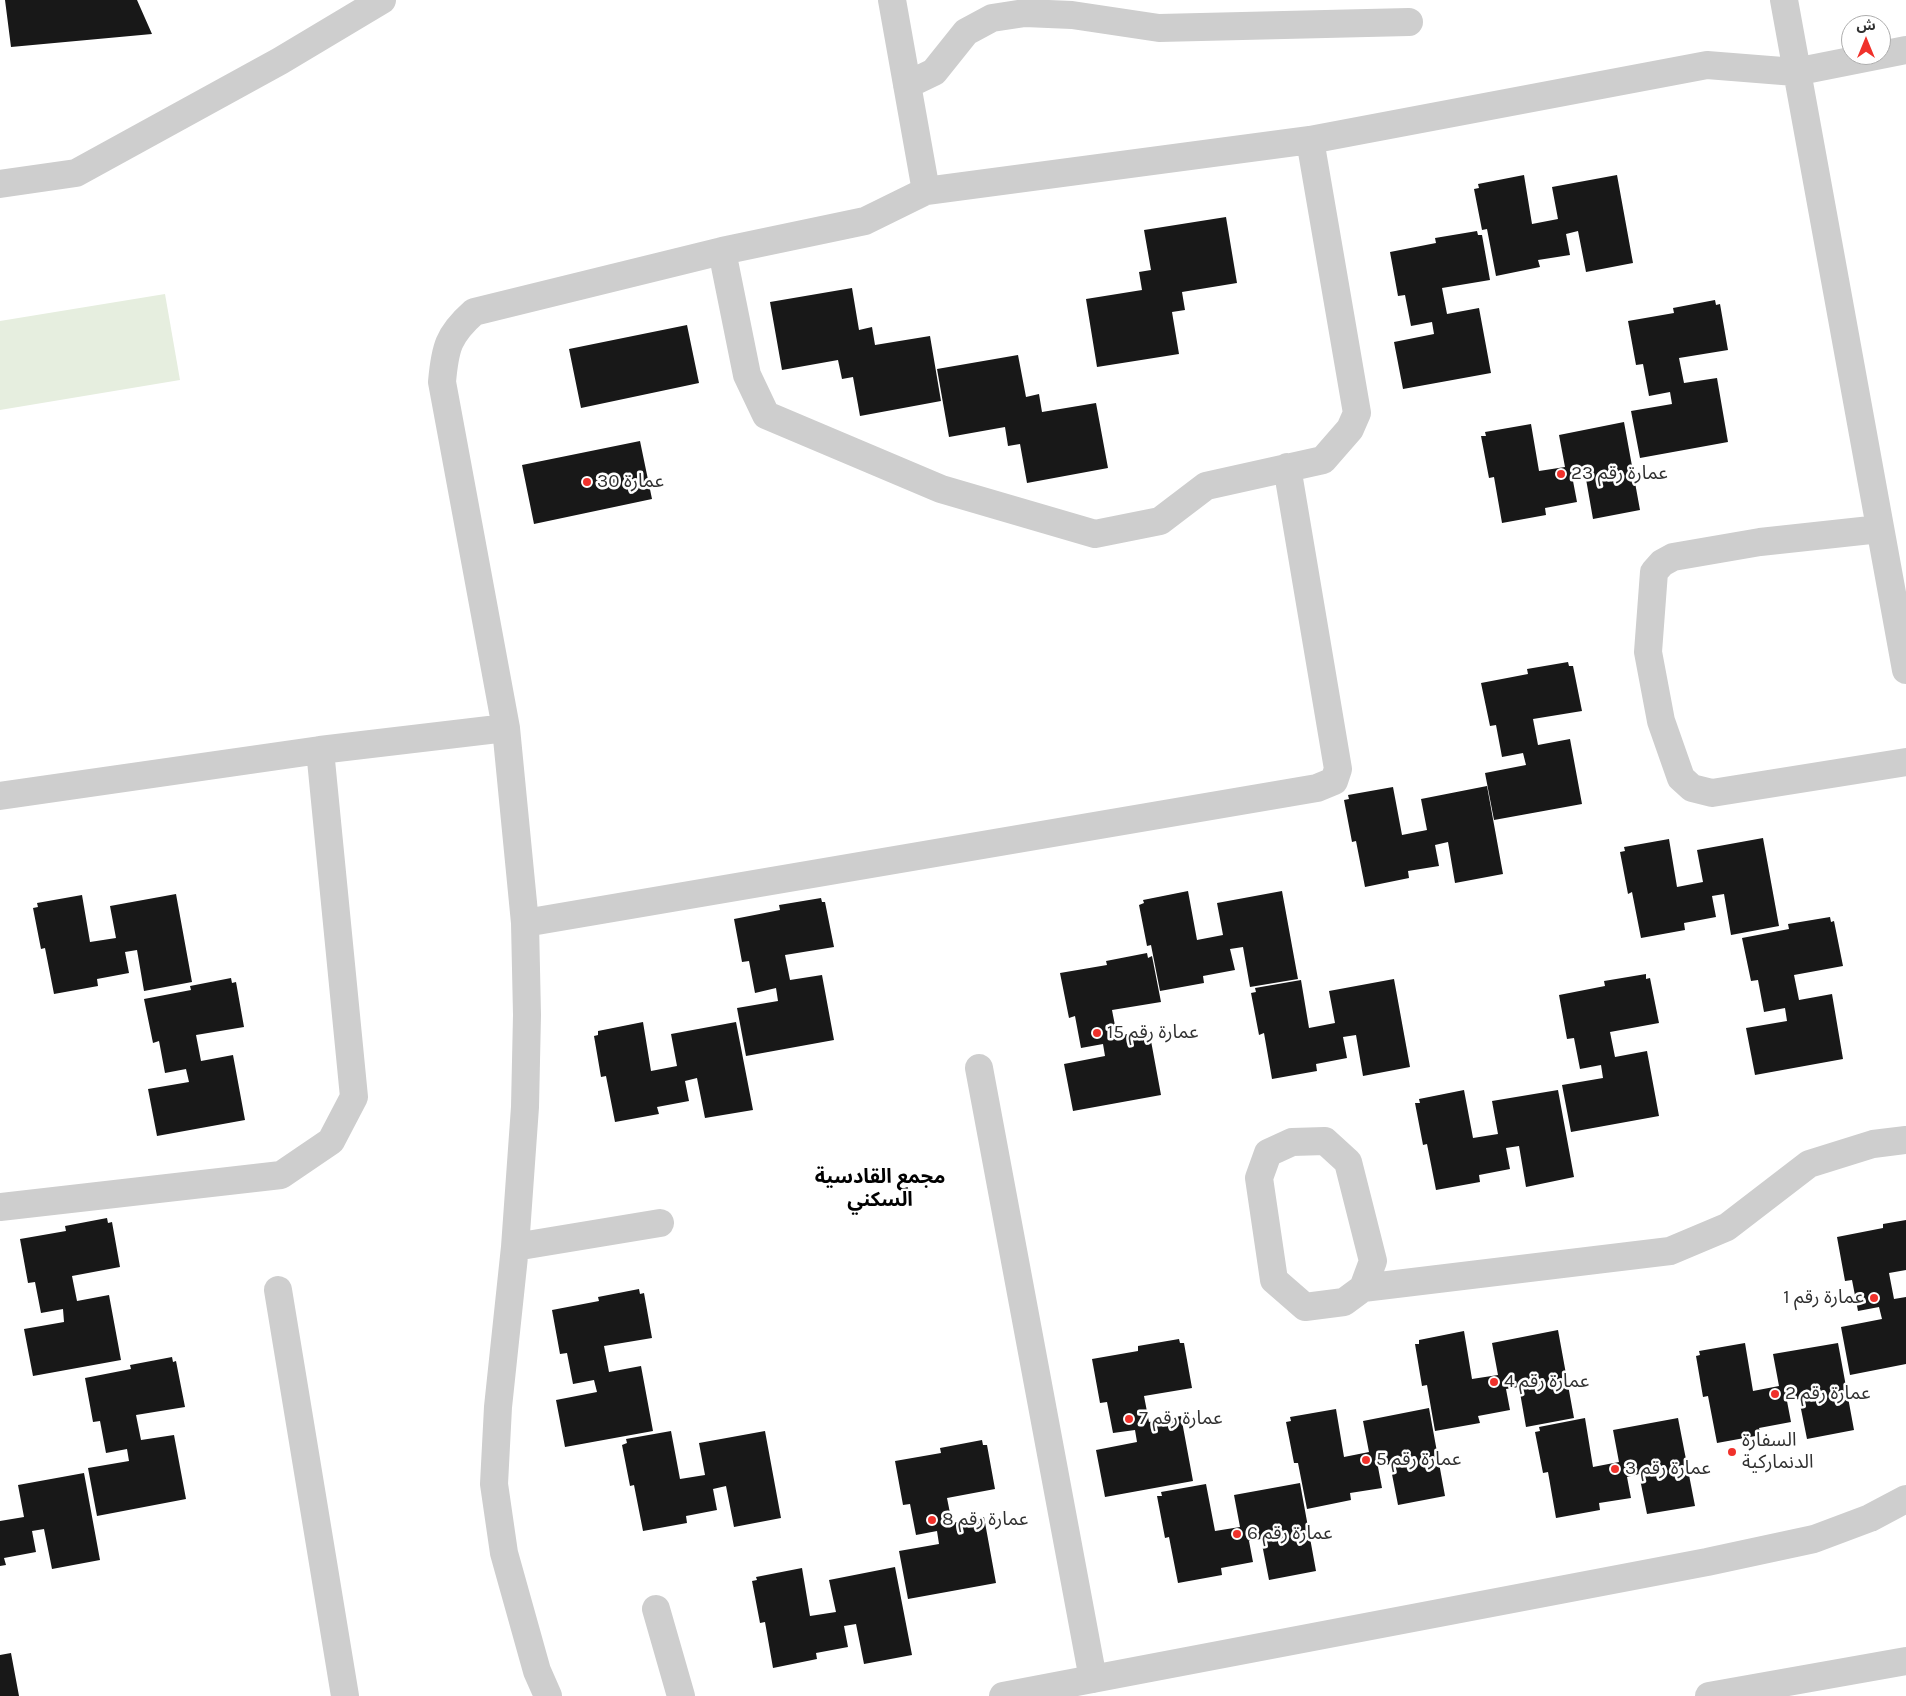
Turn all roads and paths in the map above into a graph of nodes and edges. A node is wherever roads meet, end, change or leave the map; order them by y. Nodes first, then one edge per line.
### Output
1 (382, 0) edge
2 (892, 0) edge
3 (1784, 0) edge
4 (1410, 22) dead end
5 (1906, 50) edge
6 (1795, 72) junction
7 (907, 85) junction
8 (1310, 140) junction
9 (0, 184) edge
10 (926, 191) junction
11 (722, 251) junction
12 (1287, 467) junction
13 (1880, 529) junction
14 (1906, 670) edge
15 (506, 728) junction
16 (320, 750) junction
17 (1906, 762) edge
18 (0, 796) edge
19 (525, 923) junction
20 (979, 1068) dead end
21 (1906, 1140) edge
22 (0, 1207) edge
23 (660, 1223) dead end
24 (515, 1246) junction
25 (1364, 1288) junction
26 (278, 1290) dead end
27 (1906, 1499) edge
28 (656, 1609) dead end
29 (1906, 1661) edge
30 (1093, 1679) junction
31 (345, 1696) edge
32 (548, 1696) edge
33 (681, 1696) edge
34 (1003, 1696) edge
35 (1709, 1696) edge

1 - 9 street
2 - 7 street
3 - 6 street
4 - 7 street
5 - 6 street
6 - 8 street
6 - 13 street
7 - 10 street
8 - 10 street
8 - 12 street
10 - 11 street
11 - 12 street
11 - 15 street
12 - 19 street
13 - 14 street
13 - 17 street
15 - 16 street
15 - 19 street
16 - 18 street
16 - 22 street
19 - 24 street
20 - 30 street
21 - 25 street
23 - 24 street
24 - 32 street
25 - 25 street
26 - 31 street
27 - 30 street
28 - 33 street
29 - 35 street
30 - 34 street

